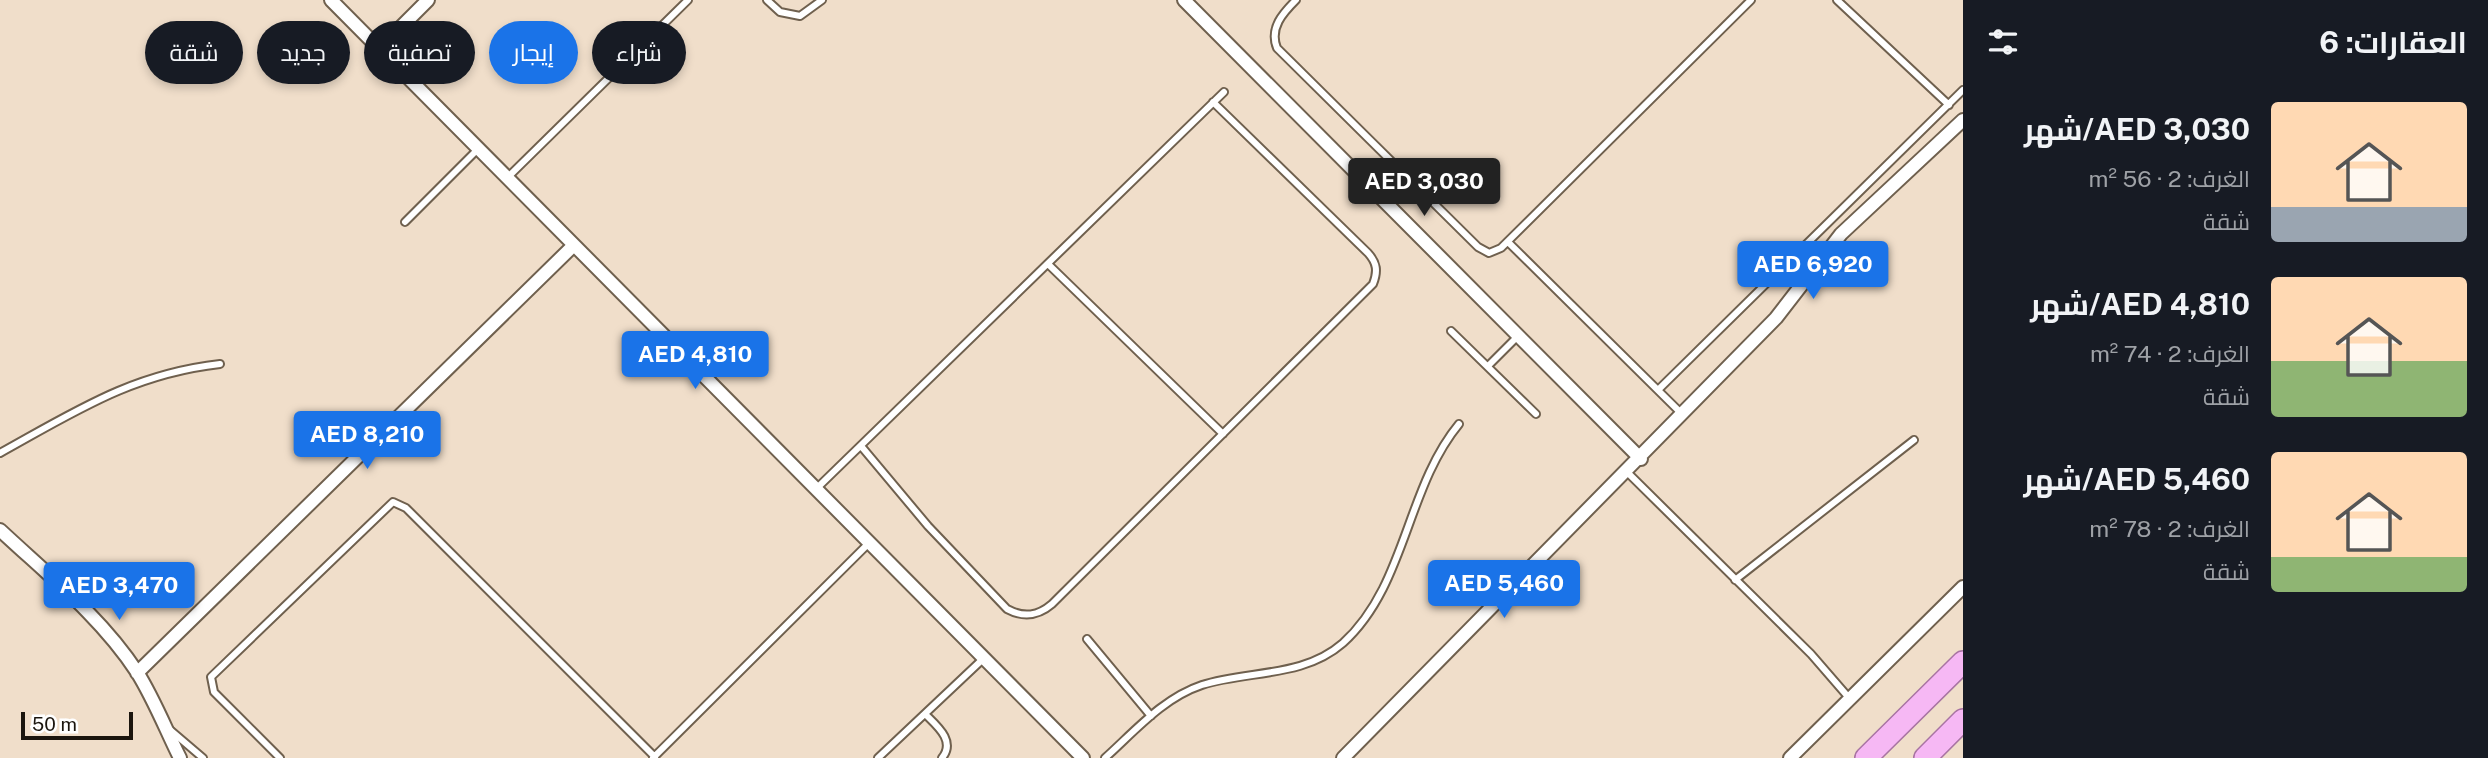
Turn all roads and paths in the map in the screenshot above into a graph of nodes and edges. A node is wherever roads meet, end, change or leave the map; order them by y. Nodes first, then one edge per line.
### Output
1 (331, 0) edge
2 (428, 0) edge
3 (688, 0) edge
4 (767, 0) edge
5 (822, 0) edge
6 (1184, 0) edge
7 (1296, 0) edge
8 (1751, 0) edge
9 (1837, 0) edge
10 (407, 21) edge
11 (364, 34) edge
12 (414, 84) edge
13 (1963, 90) edge
14 (1224, 92) dead end
15 (1213, 102) junction
16 (1949, 106) junction
17 (1963, 120) edge
18 (478, 149) junction
19 (507, 178) junction
20 (405, 222) dead end
21 (1508, 242) junction
22 (574, 245) junction
23 (1048, 264) junction
24 (1451, 331) dead end
25 (1518, 336) junction
26 (220, 364) dead end
27 (1488, 366) junction
28 (1659, 390) junction
29 (1536, 414) dead end
30 (1683, 415) junction
31 (1459, 424) dead end
32 (1223, 434) junction
33 (1914, 440) dead end
34 (861, 446) junction
35 (0, 453) edge
36 (1641, 459) junction
37 (1628, 472) junction
38 (816, 489) junction
39 (0, 530) edge
40 (869, 543) junction
41 (1735, 580) junction
42 (1963, 587) edge
43 (1087, 639) dead end
44 (984, 659) junction
45 (1963, 662) edge
46 (137, 673) junction
47 (1850, 699) junction
48 (925, 714) junction
49 (1151, 716) junction
50 (1963, 720) edge
51 (163, 723) junction
52 (654, 757) edge
53 (180, 758) edge
54 (203, 758) edge
55 (280, 758) edge
56 (878, 758) edge
57 (942, 758) edge
58 (1083, 758) edge
59 (1105, 758) edge
60 (1343, 758) edge
61 (1790, 758) edge
62 (1866, 758) edge
63 (1925, 758) edge

1 - 11 street
2 - 10 street
3 - 19 lane
4 - 5 lane
6 - 25 street
7 - 21 lane
8 - 21 lane
9 - 16 lane
12 - 18 street
13 - 16 lane
14 - 15 lane
15 - 23 lane
15 - 32 lane
16 - 28 lane
17 - 30 street
18 - 19 street
18 - 20 lane
19 - 22 street
21 - 28 lane
22 - 38 street
22 - 46 street
23 - 32 lane
23 - 34 lane
24 - 27 lane
25 - 27 lane
25 - 36 street
26 - 35 lane
27 - 29 lane
28 - 30 lane
30 - 36 street
31 - 49 lane
32 - 34 lane
33 - 41 lane
34 - 38 lane
36 - 37 street
37 - 41 lane
37 - 60 street
38 - 40 street
39 - 46 street
40 - 44 street
40 - 52 lane
41 - 47 lane
42 - 47 street
43 - 49 lane
44 - 48 lane
44 - 58 street
45 - 62 highway
46 - 51 street
47 - 61 street
48 - 56 lane
48 - 57 lane
49 - 59 lane
50 - 63 highway
51 - 53 street
51 - 54 lane
52 - 55 lane

